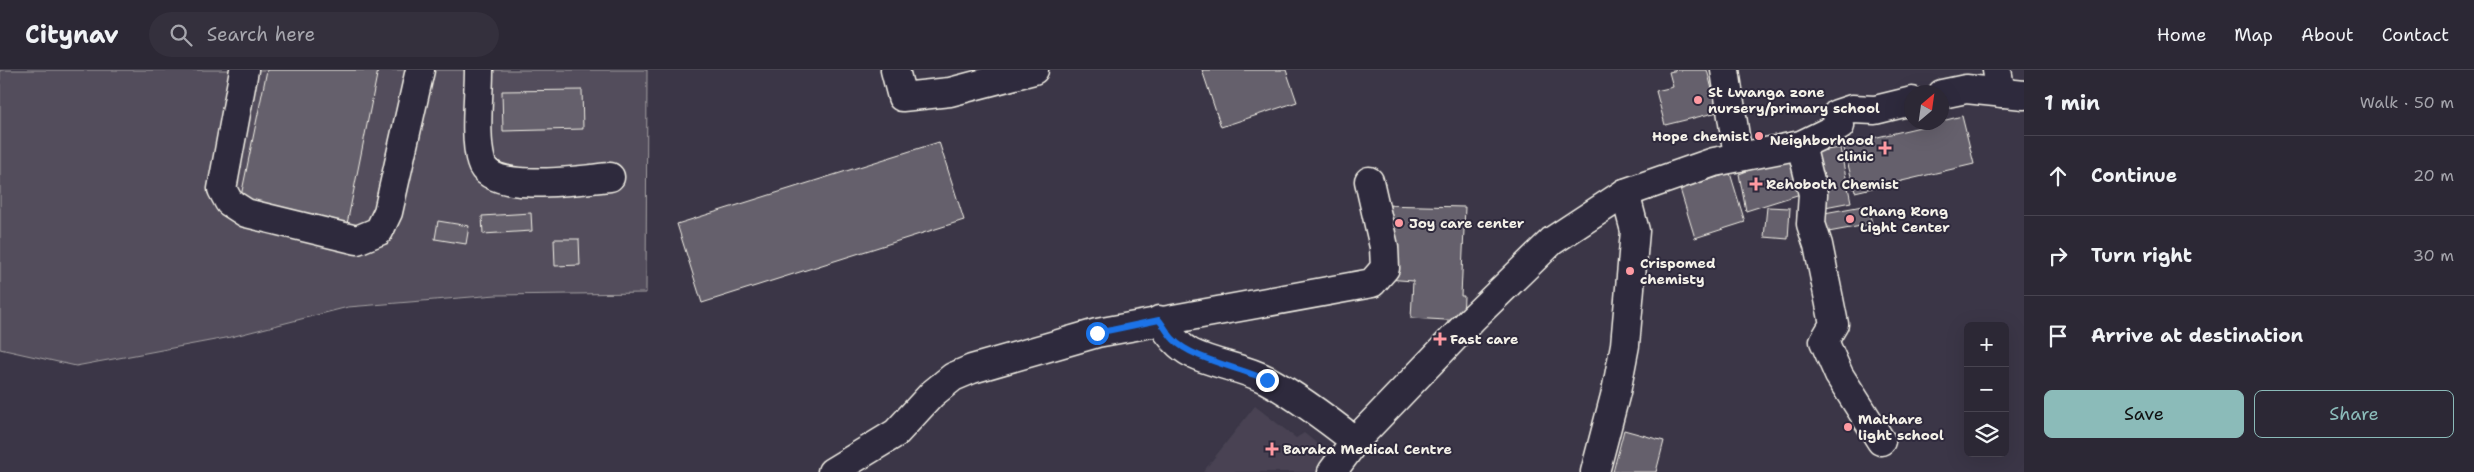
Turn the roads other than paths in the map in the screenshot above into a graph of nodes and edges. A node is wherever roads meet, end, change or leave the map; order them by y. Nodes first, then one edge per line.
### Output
1 (244, 70) edge
2 (420, 70) edge
3 (479, 70) edge
4 (894, 70) edge
5 (1034, 70) edge
6 (1725, 70) edge
7 (2007, 86) edge
8 (1949, 93) edge
9 (1904, 104) edge
10 (1800, 145) junction
11 (1738, 156) junction
12 (610, 178) dead end
13 (1369, 181) dead end
14 (1625, 193) junction
15 (1159, 320) junction
16 (1356, 441) junction
17 (1881, 442) dead end
18 (832, 472) edge
19 (1332, 472) edge
20 (1595, 472) edge

1 - 2 street
3 - 12 street
4 - 5 street
6 - 11 street
7 - 8 street
9 - 10 street
10 - 11 street
10 - 17 street
11 - 14 street
13 - 15 street
14 - 16 street
14 - 20 street
15 - 16 street
15 - 18 street
16 - 19 street

